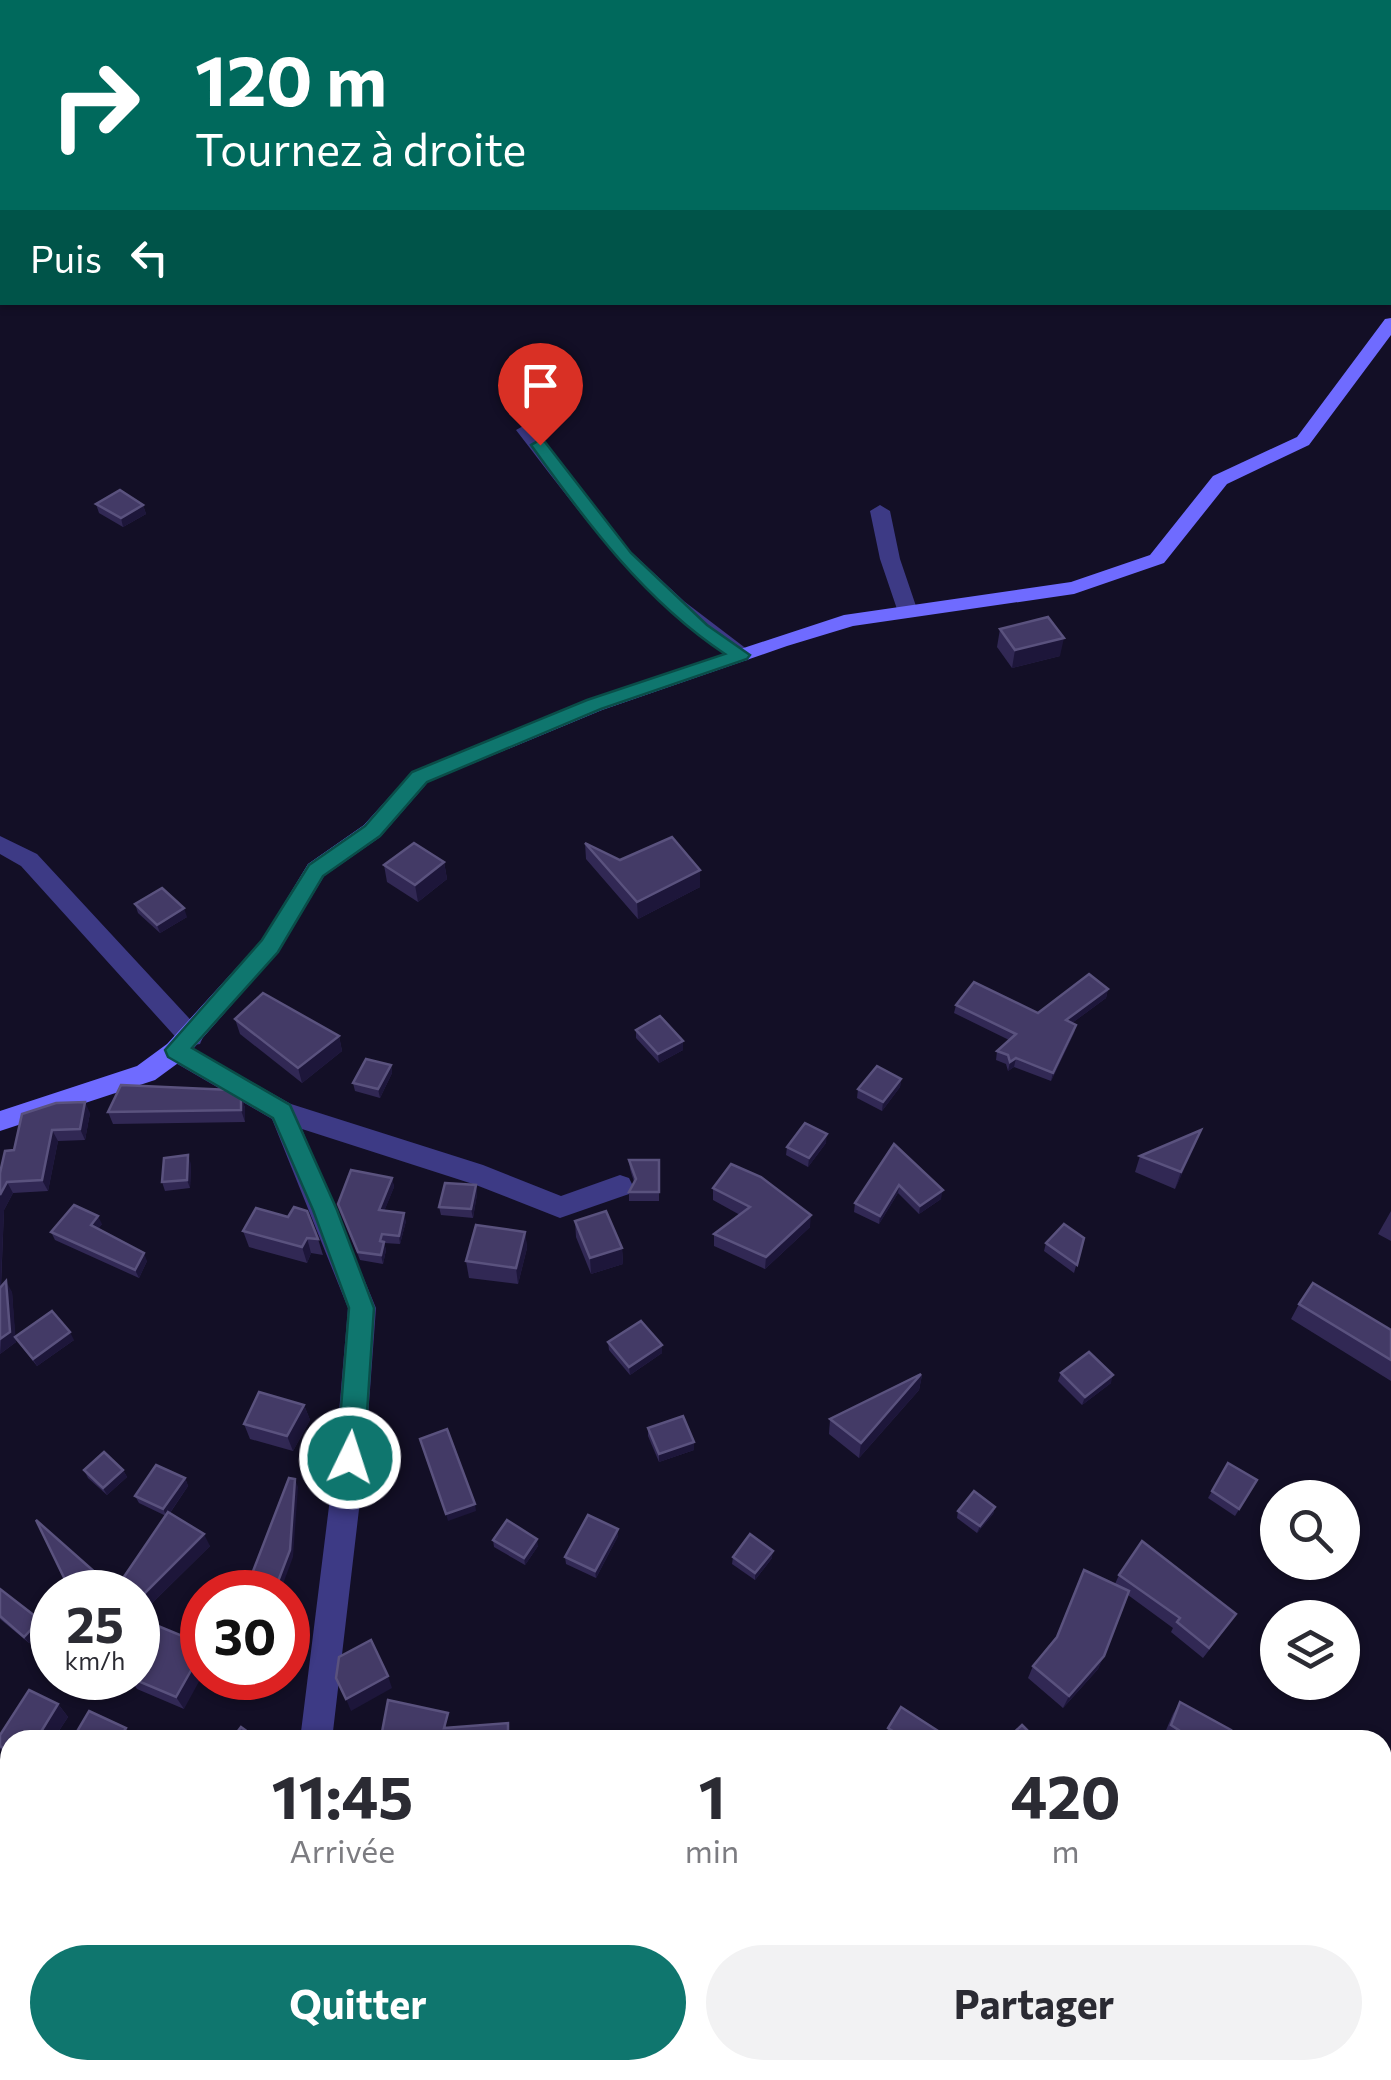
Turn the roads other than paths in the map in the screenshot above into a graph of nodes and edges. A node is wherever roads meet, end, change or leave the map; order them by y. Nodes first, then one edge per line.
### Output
1 (1391, 322) edge
2 (524, 430) dead end
3 (880, 512) dead end
4 (908, 612) junction
5 (740, 655) junction
6 (0, 844) edge
7 (184, 1044) junction
8 (282, 1112) junction
9 (0, 1121) edge
10 (620, 1186) dead end
11 (317, 1730) edge

1 - 4 street
2 - 5 street
3 - 4 street
4 - 5 street
5 - 7 street
6 - 7 street
7 - 8 street
7 - 9 street
8 - 10 street
8 - 11 street

